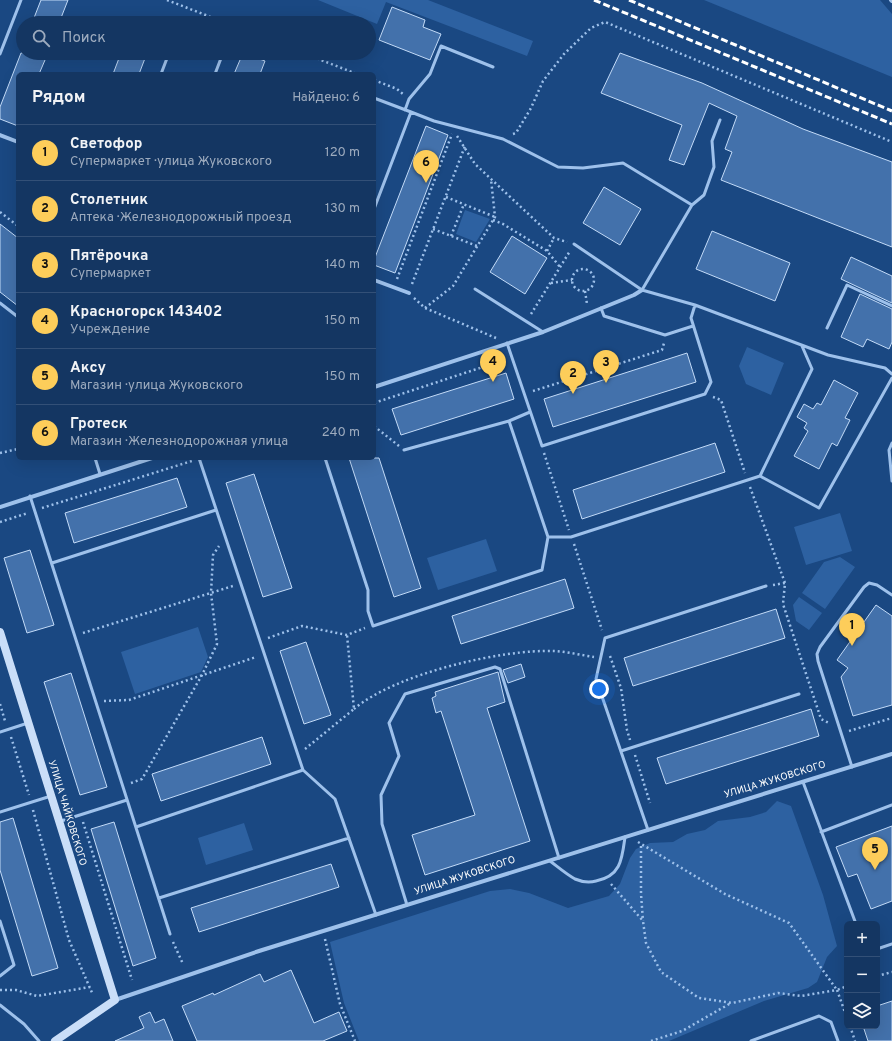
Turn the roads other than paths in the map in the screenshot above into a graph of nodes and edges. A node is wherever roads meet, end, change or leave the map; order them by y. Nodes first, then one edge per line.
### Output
1 (21, 0) edge
2 (0, 54) edge
3 (166, 60) edge
4 (220, 60) edge
5 (493, 67) dead end
6 (162, 72) edge
7 (216, 72) edge
8 (376, 99) edge
9 (405, 110) junction
10 (411, 112) junction
11 (720, 120) dead end
12 (0, 135) edge
13 (16, 141) edge
14 (376, 204) edge
15 (692, 206) junction
16 (574, 244) road end
17 (376, 281) edge
18 (475, 289) dead end
19 (642, 290) junction
20 (409, 293) road end
21 (0, 303) edge
22 (695, 305) junction
23 (892, 306) edge
24 (601, 308) junction
25 (16, 315) edge
26 (693, 326) junction
27 (827, 328) dead end
28 (543, 332) junction
29 (507, 343) junction
30 (802, 346) junction
31 (892, 374) edge
32 (892, 378) edge
33 (376, 386) edge
34 (530, 412) junction
35 (509, 420) junction
36 (892, 443) edge
37 (404, 450) road end
38 (95, 460) edge
39 (146, 460) edge
40 (199, 460) edge
41 (326, 460) edge
42 (100, 474) junction
43 (760, 476) junction
44 (892, 481) edge
45 (30, 496) junction
46 (0, 507) edge
47 (216, 510) junction
48 (548, 537) junction
49 (52, 563) junction
50 (766, 586) dead end
51 (892, 595) edge
52 (0, 632) edge
53 (799, 694) dead end
54 (28, 723) junction
55 (0, 732) edge
56 (621, 751) junction
57 (892, 754) edge
58 (852, 767) junction
59 (303, 770) junction
60 (803, 782) junction
61 (51, 796) junction
62 (127, 800) junction
63 (892, 805) edge
64 (0, 812) edge
65 (59, 822) junction
66 (136, 827) junction
67 (648, 830) junction
68 (821, 832) junction
69 (625, 837) junction
70 (349, 838) junction
71 (559, 858) junction
72 (550, 860) junction
73 (159, 898) junction
74 (406, 905) junction
75 (376, 915) junction
76 (0, 921) edge
77 (855, 921) edge
78 (170, 934) road end
79 (892, 944) edge
80 (880, 948) edge
81 (0, 976) edge
82 (115, 1000) junction
83 (0, 1005) edge
84 (39, 1041) edge
85 (55, 1041) edge
86 (751, 1041) edge
87 (838, 1041) edge

1 - 2 lane
3 - 6 lane
4 - 7 lane
5 - 9 lane
8 - 9 lane
9 - 10 lane
10 - 14 lane
10 - 15 lane
11 - 15 lane
12 - 13 street
15 - 19 lane
16 - 19 lane
17 - 20 street
18 - 28 lane
19 - 22 lane
19 - 24 street
21 - 25 lane
22 - 26 lane
22 - 30 lane
23 - 27 lane
24 - 26 lane
24 - 28 street
26 - 34 lane
28 - 29 street
29 - 33 street
29 - 34 lane
30 - 31 lane
30 - 43 lane
32 - 43 lane
34 - 35 lane
35 - 37 lane
35 - 48 lane
36 - 44 lane
38 - 42 lane
39 - 42 street
40 - 47 lane
41 - 48 lane
42 - 45 street
43 - 48 lane
45 - 46 street
45 - 49 lane
47 - 49 lane
47 - 59 lane
49 - 62 lane
50 - 56 lane
51 - 58 lane
52 - 54 street, УЛИЦА ЧАЙКОВСКОГО
53 - 56 lane
54 - 55 lane
54 - 61 street, УЛИЦА ЧАЙКОВСКОГО
56 - 67 lane
57 - 58 street, УЛИЦА ЖУКОВСКОГО
58 - 60 street, УЛИЦА ЖУКОВСКОГО
59 - 66 lane
59 - 70 lane
60 - 67 street, УЛИЦА ЖУКОВСКОГО
60 - 68 lane
61 - 64 lane
61 - 65 street, УЛИЦА ЧАЙКОВСКОГО
62 - 65 lane
62 - 66 lane
63 - 68 lane
65 - 82 street, УЛИЦА ЧАЙКОВСКОГО
66 - 73 lane
67 - 69 street, УЛИЦА ЖУКОВСКОГО
68 - 77 lane
69 - 71 street, УЛИЦА ЖУКОВСКОГО
69 - 72 lane
70 - 73 lane
70 - 75 lane
71 - 72 street, УЛИЦА ЖУКОВСКОГО
71 - 74 lane
72 - 74 street, УЛИЦА ЖУКОВСКОГО
73 - 78 lane
74 - 75 street, УЛИЦА ЖУКОВСКОГО
75 - 82 street, УЛИЦА ЖУКОВСКОГО
76 - 81 lane
79 - 80 lane
82 - 85 street, УЛИЦА ЖУКОВСКОГО
83 - 84 lane
86 - 87 lane

